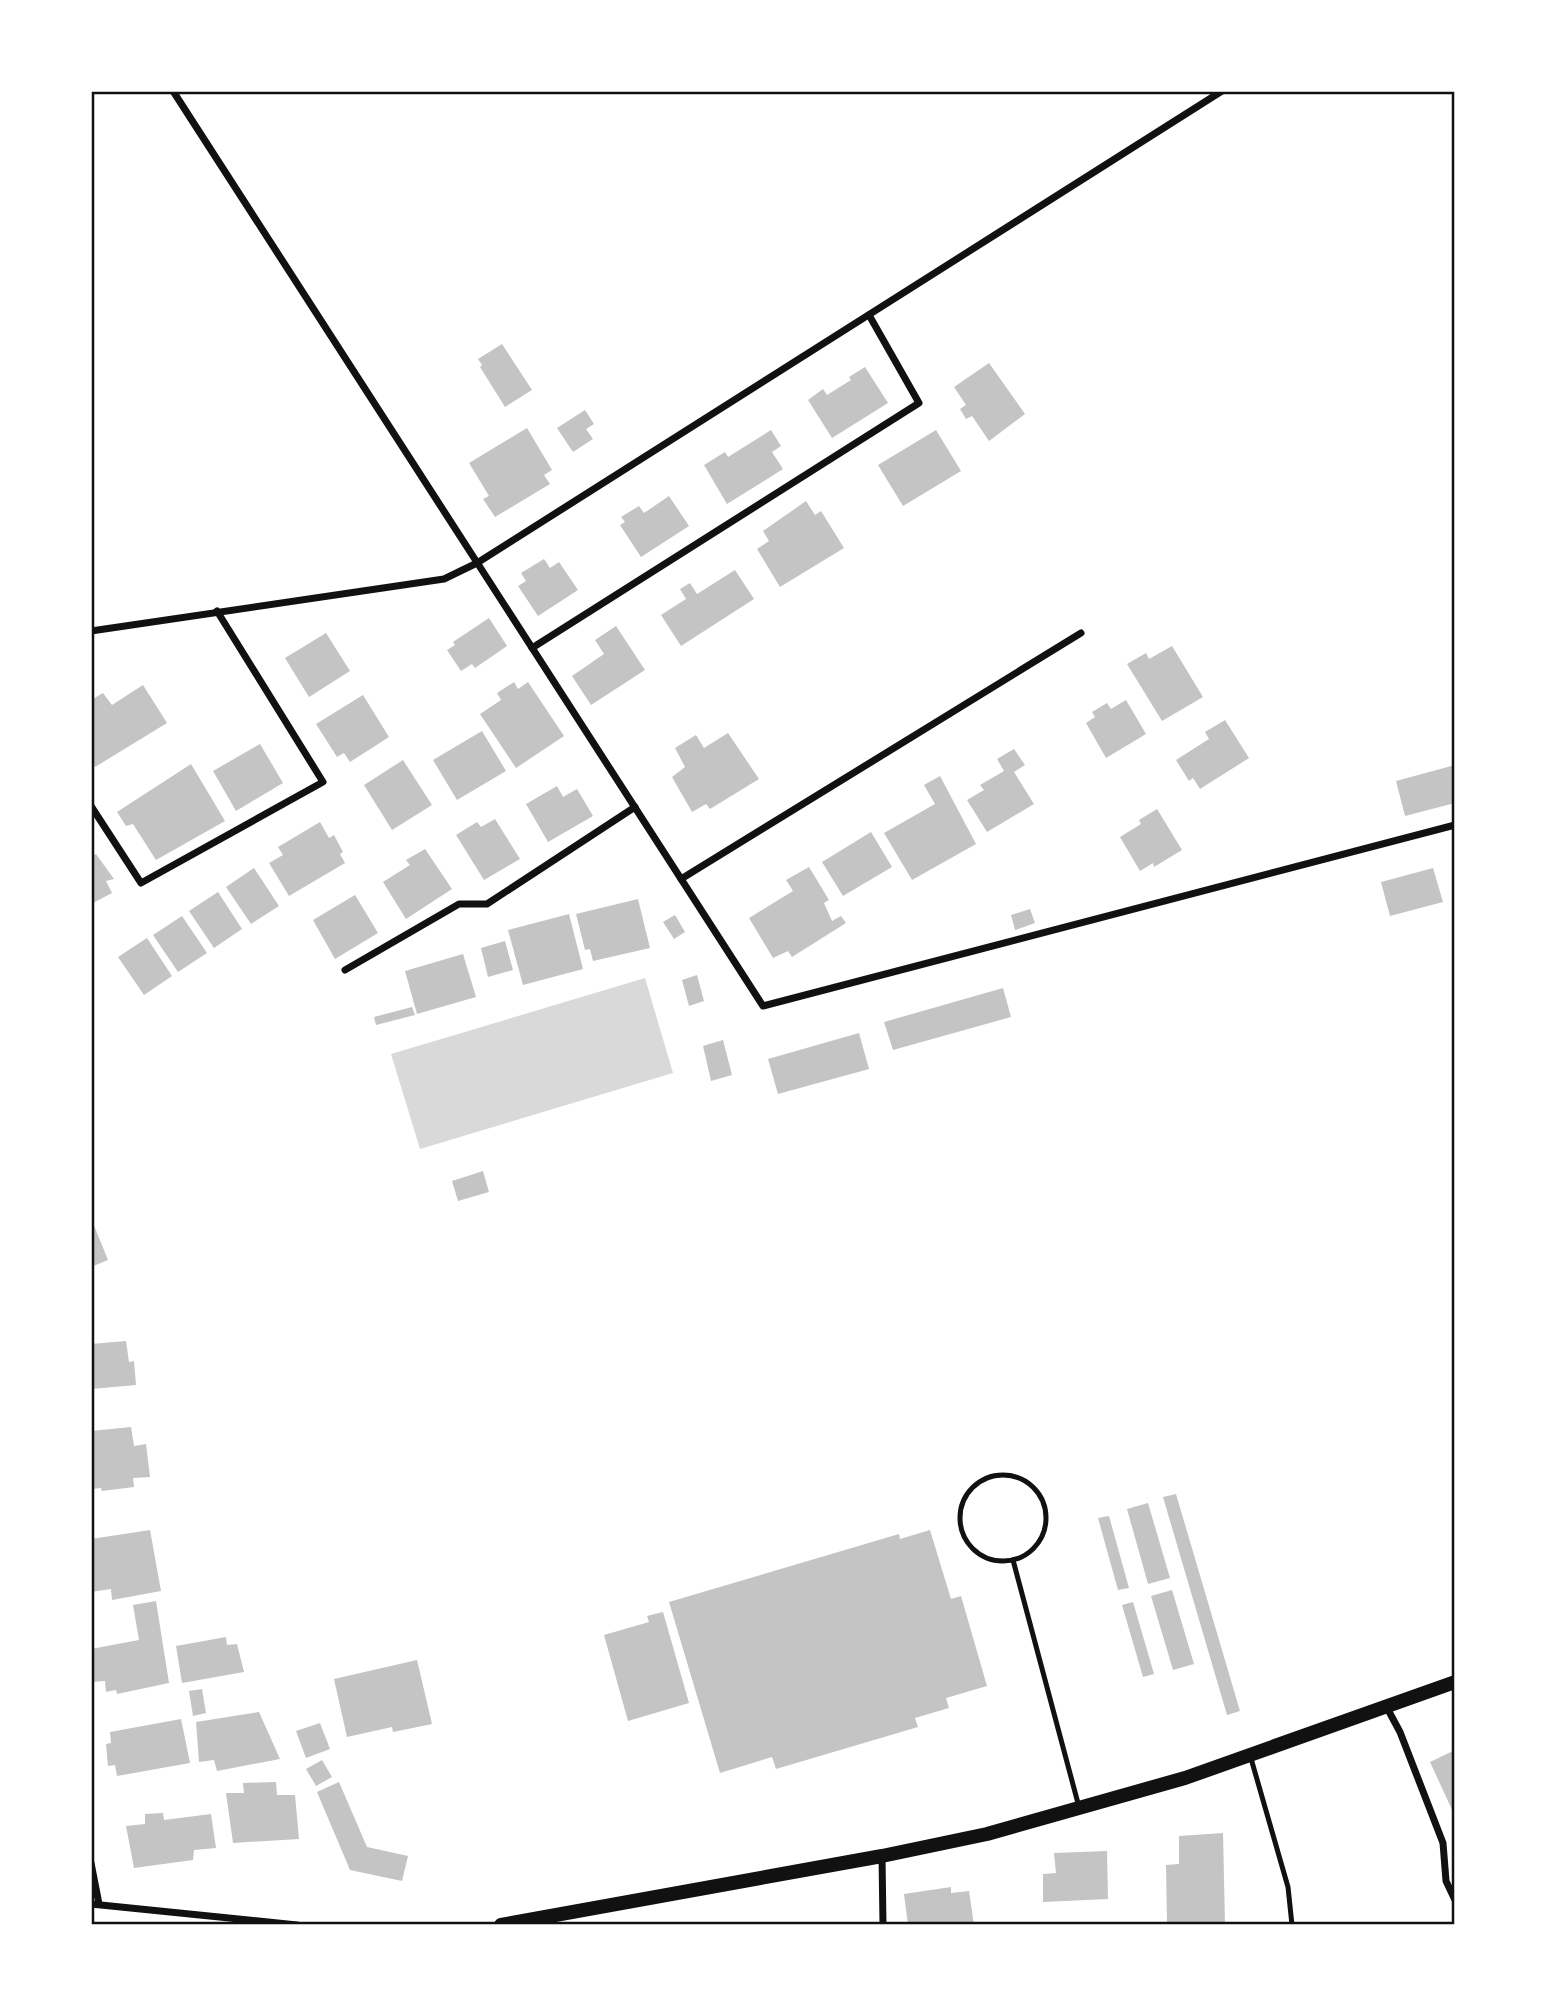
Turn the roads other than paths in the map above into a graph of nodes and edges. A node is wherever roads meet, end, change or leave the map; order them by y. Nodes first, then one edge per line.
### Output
1 (173, 91) edge
2 (1222, 91) edge
3 (869, 315) junction
4 (478, 563) junction
5 (217, 611) junction
6 (91, 631) edge
7 (1081, 633) dead end
8 (532, 648) junction
9 (91, 806) edge
10 (635, 807) junction
11 (1455, 825) edge
12 (681, 879) junction
13 (345, 970) dead end
14 (1013, 1560) junction
15 (1455, 1682) edge
16 (1386, 1706) junction
17 (1250, 1755) junction
18 (1080, 1809) junction
19 (882, 1856) junction
20 (91, 1863) edge
21 (1455, 1900) edge
22 (95, 1904) edge
23 (298, 1925) edge
24 (501, 1925) edge
25 (883, 1925) edge
26 (1292, 1925) edge

1 - 4 street
2 - 3 street
3 - 4 street
3 - 8 street
4 - 5 street
4 - 8 street
5 - 6 street
5 - 9 street
7 - 12 street
8 - 10 street
10 - 12 street
10 - 13 street
11 - 12 street
14 - 14 lane
14 - 18 lane
15 - 16 main road
16 - 17 main road
16 - 21 street
17 - 18 main road
17 - 26 lane
18 - 19 main road
19 - 24 main road
19 - 25 street
20 - 22 street
22 - 23 street

